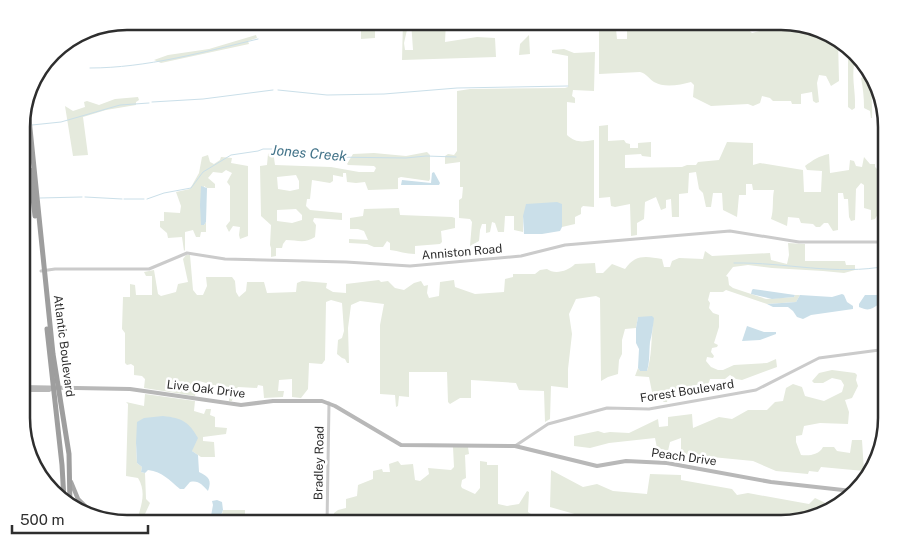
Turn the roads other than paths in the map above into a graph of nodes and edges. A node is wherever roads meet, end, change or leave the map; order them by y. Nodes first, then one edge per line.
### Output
1 (30, 135) edge
2 (30, 164) edge
3 (32, 183) junction
4 (36, 188) junction
5 (39, 232) junction
6 (878, 242) edge
7 (43, 271) junction
8 (878, 350) edge
9 (56, 388) junction
10 (30, 389) edge
11 (329, 403) junction
12 (515, 446) junction
13 (70, 477) junction
14 (846, 490) edge
15 (64, 491) edge
16 (71, 497) edge
17 (84, 505) edge
18 (327, 515) edge

1 - 4 highway, Atlantic Boulevard
2 - 3 highway, Atlantic Boulevard
3 - 4 highway
3 - 5 highway, Atlantic Boulevard
4 - 5 highway, Atlantic Boulevard
5 - 7 highway, Atlantic Boulevard
6 - 7 street, Anniston Road
7 - 9 highway, Atlantic Boulevard
8 - 12 street, Forest Boulevard
9 - 10 main road, Live Oak Drive
9 - 11 main road, Live Oak Drive
9 - 13 highway, Atlantic Boulevard
9 - 15 highway, Atlantic Boulevard
11 - 12 main road, Live Oak Drive
11 - 18 street, Bradley Road
12 - 14 main road, Peach Drive
13 - 16 highway, Atlantic Boulevard
13 - 17 main road, Atlantic Boulevard

